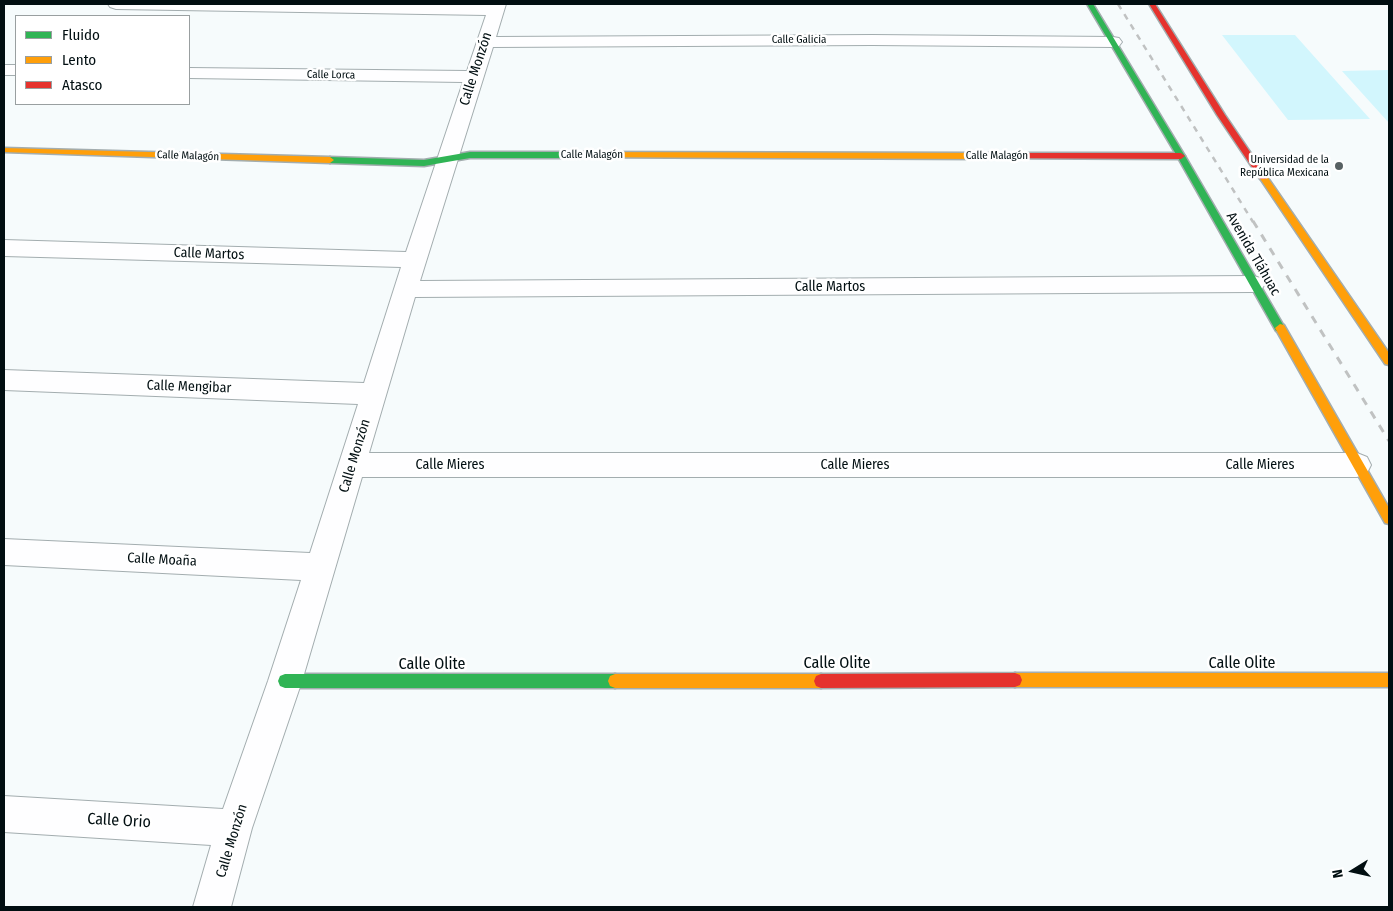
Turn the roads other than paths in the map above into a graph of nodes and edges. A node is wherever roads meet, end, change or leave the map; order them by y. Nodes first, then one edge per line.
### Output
1 (116, 4) edge
2 (1090, 4) edge
3 (1152, 4) edge
4 (497, 7) edge
5 (485, 42) junction
6 (1113, 42) junction
7 (190, 73) edge
8 (473, 77) junction
9 (4, 150) edge
10 (1181, 156) junction
11 (449, 160) junction
12 (4, 248) edge
13 (415, 260) junction
14 (1253, 284) junction
15 (407, 289) junction
16 (1389, 360) edge
17 (4, 380) edge
18 (374, 394) junction
19 (353, 465) junction
20 (1357, 465) junction
21 (1389, 519) edge
22 (4, 552) edge
23 (321, 568) junction
24 (1389, 680) edge
25 (285, 681) junction
26 (4, 814) edge
27 (234, 828) junction
28 (212, 907) edge

1 - 4 street
2 - 6 street, Avenida Tláhuac
3 - 16 street
4 - 5 street, Calle Monzón
5 - 6 street, Calle Galicia
5 - 8 street, Calle Monzón
6 - 10 street, Avenida Tláhuac
7 - 8 street, Calle Lorca
8 - 11 street, Calle Monzón
9 - 11 street, Calle Malagón
10 - 11 street, Calle Malagón
10 - 14 street, Avenida Tláhuac
11 - 13 street, Calle Monzón
12 - 13 street, Calle Martos
13 - 15 street, Calle Monzón
14 - 15 street, Calle Martos
14 - 20 street, Avenida Tláhuac
15 - 18 street, Calle Monzón
17 - 18 street, Calle Mengibar
18 - 19 street, Calle Monzón
19 - 20 street, Calle Mieres
19 - 23 street, Calle Monzón
20 - 21 street, Avenida Tláhuac
22 - 23 street, Calle Moaña
23 - 25 street, Calle Monzón
24 - 25 street, Calle Olite
25 - 27 street, Calle Monzón
26 - 27 street, Calle Orio
27 - 28 street, Calle Monzón

